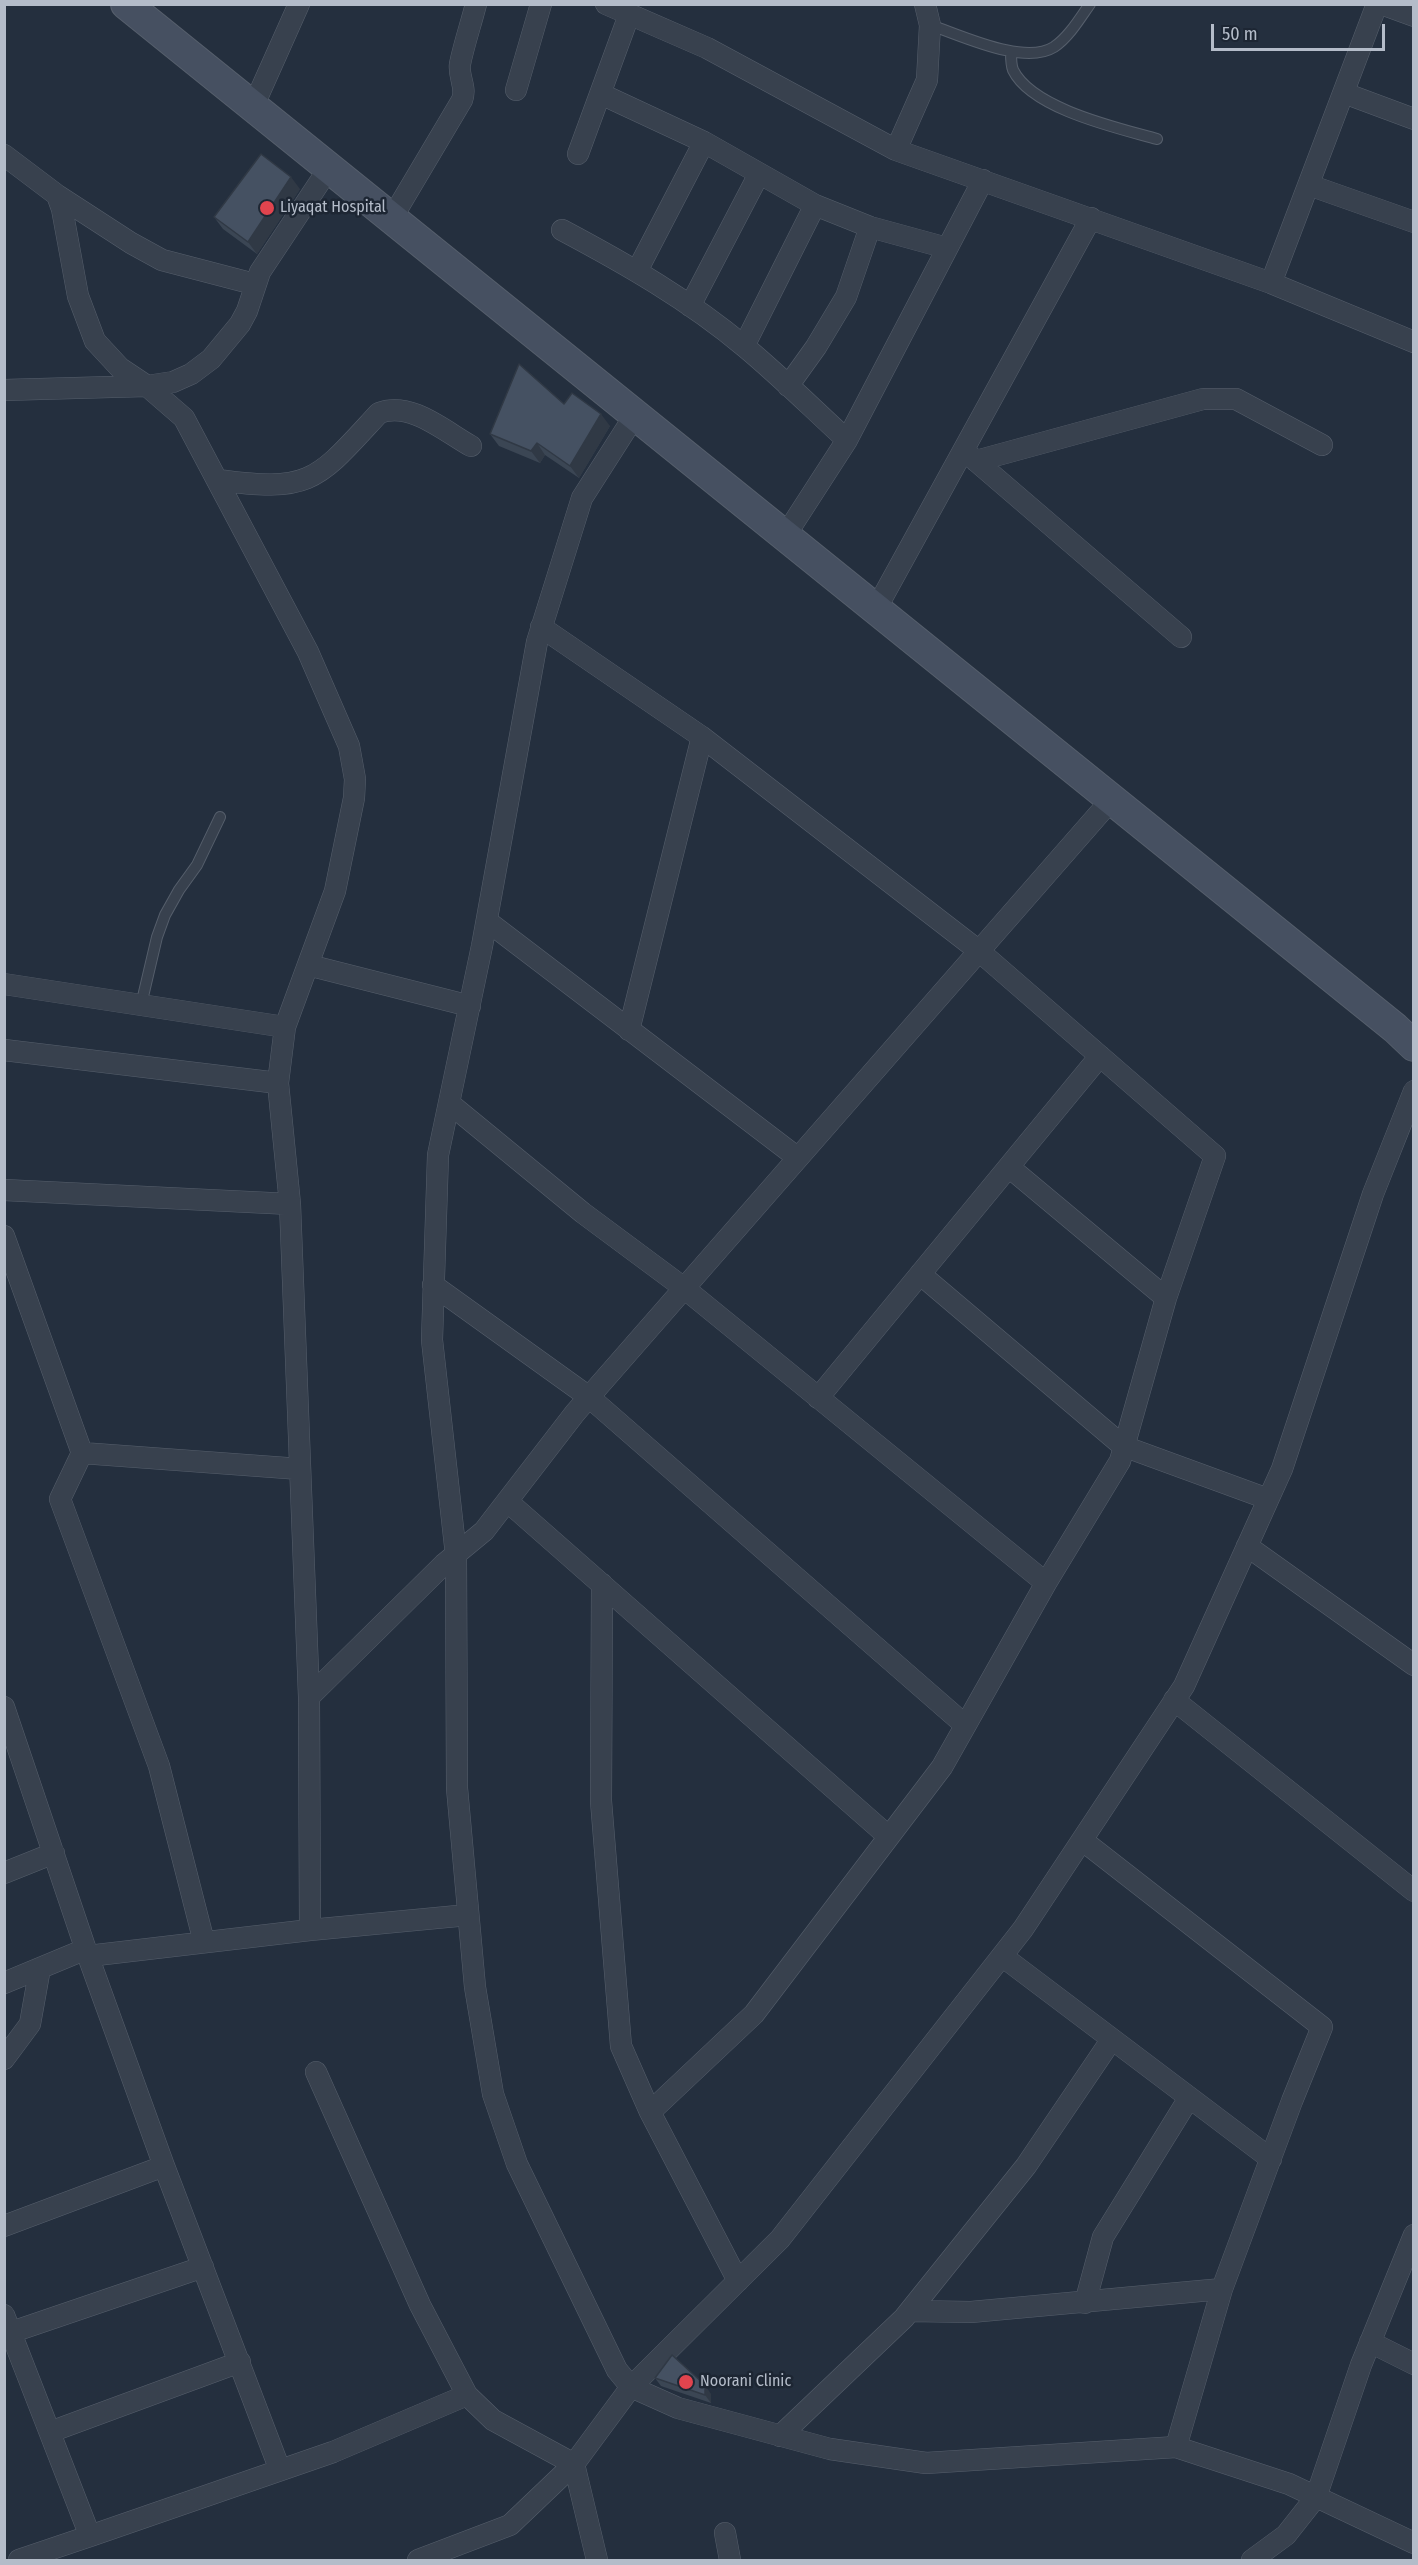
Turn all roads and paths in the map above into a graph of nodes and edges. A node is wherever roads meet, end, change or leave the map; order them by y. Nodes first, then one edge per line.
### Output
1 (126, 4) edge
2 (299, 4) edge
3 (476, 4) edge
4 (541, 4) edge
5 (606, 4) edge
6 (1090, 4) edge
7 (1379, 4) edge
8 (629, 15) junction
9 (927, 15) edge
10 (1413, 16) edge
11 (1011, 52) junction
12 (516, 90) dead end
13 (1344, 93) junction
14 (601, 94) junction
15 (253, 107) junction
16 (1413, 118) edge
17 (1157, 139) dead end
18 (704, 142) junction
19 (896, 150) junction
20 (578, 154) dead end
21 (4, 155) edge
22 (329, 168) junction
23 (759, 174) junction
24 (983, 180) junction
25 (1309, 185) junction
26 (57, 195) junction
27 (815, 205) junction
28 (392, 218) junction
29 (1091, 218) junction
30 (1413, 222) edge
31 (870, 227) junction
32 (562, 230) dead end
33 (947, 248) junction
34 (638, 271) junction
35 (1271, 283) junction
36 (254, 284) junction
37 (690, 306) junction
38 (1413, 342) edge
39 (744, 346) junction
40 (147, 386) junction
41 (788, 386) junction
42 (4, 390) edge
43 (635, 415) junction
44 (847, 440) junction
45 (471, 446) dead end
46 (1322, 446) dead end
47 (970, 456) junction
48 (218, 480) junction
49 (785, 536) junction
50 (876, 609) junction
51 (542, 627) junction
52 (1180, 637) dead end
53 (702, 737) junction
54 (1112, 799) junction
55 (220, 817) dead end
56 (487, 921) junction
57 (979, 951) junction
58 (308, 965) junction
59 (4, 984) edge
60 (141, 1005) junction
61 (470, 1006) junction
62 (285, 1027) junction
63 (629, 1030) junction
64 (1413, 1046) edge
65 (4, 1050) edge
66 (1100, 1056) junction
67 (278, 1083) junction
68 (1413, 1091) edge
69 (449, 1103) junction
70 (798, 1158) junction
71 (1009, 1167) junction
72 (4, 1190) edge
73 (290, 1204) junction
74 (4, 1236) edge
75 (920, 1274) junction
76 (434, 1285) junction
77 (684, 1288) junction
78 (1166, 1298) junction
79 (590, 1397) junction
80 (818, 1398) junction
81 (1124, 1446) junction
82 (82, 1453) junction
83 (300, 1470) junction
84 (1268, 1499) junction
85 (507, 1501) junction
86 (1247, 1546) junction
87 (456, 1555) junction
88 (1046, 1583) junction
89 (602, 1584) junction
90 (1413, 1665) edge
91 (309, 1697) junction
92 (1174, 1700) junction
93 (4, 1707) edge
94 (965, 1725) junction
95 (13, 1759) edge
96 (888, 1836) junction
97 (1082, 1840) junction
98 (54, 1853) junction
99 (4, 1873) edge
100 (1413, 1891) edge
101 (468, 1915) junction
102 (310, 1929) junction
103 (204, 1942) junction
104 (87, 1952) junction
105 (1002, 1956) junction
106 (40, 1968) junction
107 (4, 1983) edge
108 (1112, 2039) junction
109 (4, 2059) edge
110 (316, 2072) dead end
111 (1189, 2098) junction
112 (650, 2112) junction
113 (1270, 2159) junction
114 (164, 2166) junction
115 (4, 2226) edge
116 (1413, 2235) edge
117 (203, 2267) junction
118 (738, 2281) junction
119 (1222, 2289) junction
120 (1085, 2303) junction
121 (910, 2311) junction
122 (8, 2324) edge
123 (1370, 2342) junction
124 (240, 2362) junction
125 (1413, 2364) edge
126 (631, 2387) junction
127 (467, 2395) junction
128 (50, 2432) junction
129 (780, 2436) junction
130 (1176, 2447) junction
131 (573, 2464) junction
132 (280, 2470) junction
133 (1316, 2497) junction
134 (725, 2533) dead end
135 (90, 2536) junction
136 (1413, 2543) edge
137 (736, 2559) edge
138 (19, 2560) edge
139 (418, 2560) edge
140 (597, 2560) edge
141 (1252, 2560) edge

1 - 15 street
2 - 15 street
3 - 28 street
4 - 12 street
5 - 8 street
6 - 11 lane
7 - 10 street
7 - 13 street
8 - 14 street
8 - 19 street
9 - 11 lane
9 - 19 street
11 - 17 lane
13 - 16 street
13 - 25 street
14 - 18 street
14 - 20 street
15 - 22 street
18 - 23 street
18 - 34 street
19 - 24 street
21 - 26 street
22 - 28 street
22 - 36 street
23 - 27 street
23 - 37 street
24 - 29 street
24 - 33 street
25 - 30 street
25 - 35 street
26 - 36 street
26 - 40 street
27 - 31 street
27 - 39 street
28 - 43 street
29 - 35 street
29 - 47 street
31 - 33 street
31 - 41 street
32 - 34 street
33 - 44 street
34 - 37 street
35 - 38 street
36 - 40 street
37 - 39 street
39 - 41 street
40 - 42 street
40 - 48 street
41 - 44 street
43 - 49 street
43 - 51 street
44 - 49 street
45 - 48 street
46 - 47 street
47 - 50 street
47 - 52 street
48 - 58 street
49 - 50 street
50 - 54 street
51 - 53 street
51 - 56 street
53 - 57 street
53 - 63 street
54 - 57 street
54 - 64 street
55 - 60 lane
56 - 61 street
56 - 63 street
57 - 66 street
57 - 70 street
58 - 61 street
58 - 62 street
59 - 60 street
60 - 62 street
61 - 69 street
62 - 67 street
63 - 70 street
65 - 67 street
66 - 71 street
66 - 78 street
67 - 73 street
68 - 84 street
69 - 76 street
69 - 77 street
70 - 77 street
71 - 75 street
71 - 78 street
72 - 73 street
73 - 83 street
74 - 82 street
75 - 80 street
75 - 81 street
76 - 79 street
76 - 87 street
77 - 79 street
77 - 80 street
78 - 81 street
79 - 85 street
79 - 94 street
80 - 88 street
81 - 84 street
81 - 88 street
82 - 83 street
82 - 103 street
83 - 91 street
84 - 86 street
85 - 87 street
85 - 89 street
86 - 90 street
86 - 92 street
87 - 91 street
87 - 101 street
88 - 94 street
89 - 96 street
89 - 112 street
91 - 102 street
92 - 97 street
92 - 100 street
93 - 95 street
94 - 96 street
95 - 98 street
96 - 112 street
97 - 105 street
97 - 113 street
98 - 99 street
98 - 104 street
101 - 102 street
101 - 126 street
102 - 103 street
103 - 104 street
104 - 106 street
104 - 114 street
105 - 108 street
105 - 118 street
106 - 107 street
106 - 109 street
108 - 111 street
108 - 121 street
110 - 127 street
111 - 113 street
111 - 120 street
112 - 118 street
113 - 119 street
114 - 115 street
114 - 117 street
116 - 123 street
117 - 122 street
117 - 124 street
118 - 126 street
119 - 120 street
119 - 130 street
120 - 121 street
121 - 129 street
122 - 128 street
123 - 125 street
123 - 133 street
124 - 128 street
124 - 132 street
126 - 129 street
126 - 131 street
127 - 131 street
127 - 132 street
128 - 135 street
129 - 130 street
130 - 133 street
131 - 139 street
131 - 140 street
132 - 135 street
133 - 136 street
133 - 141 street
134 - 137 street
135 - 138 street

